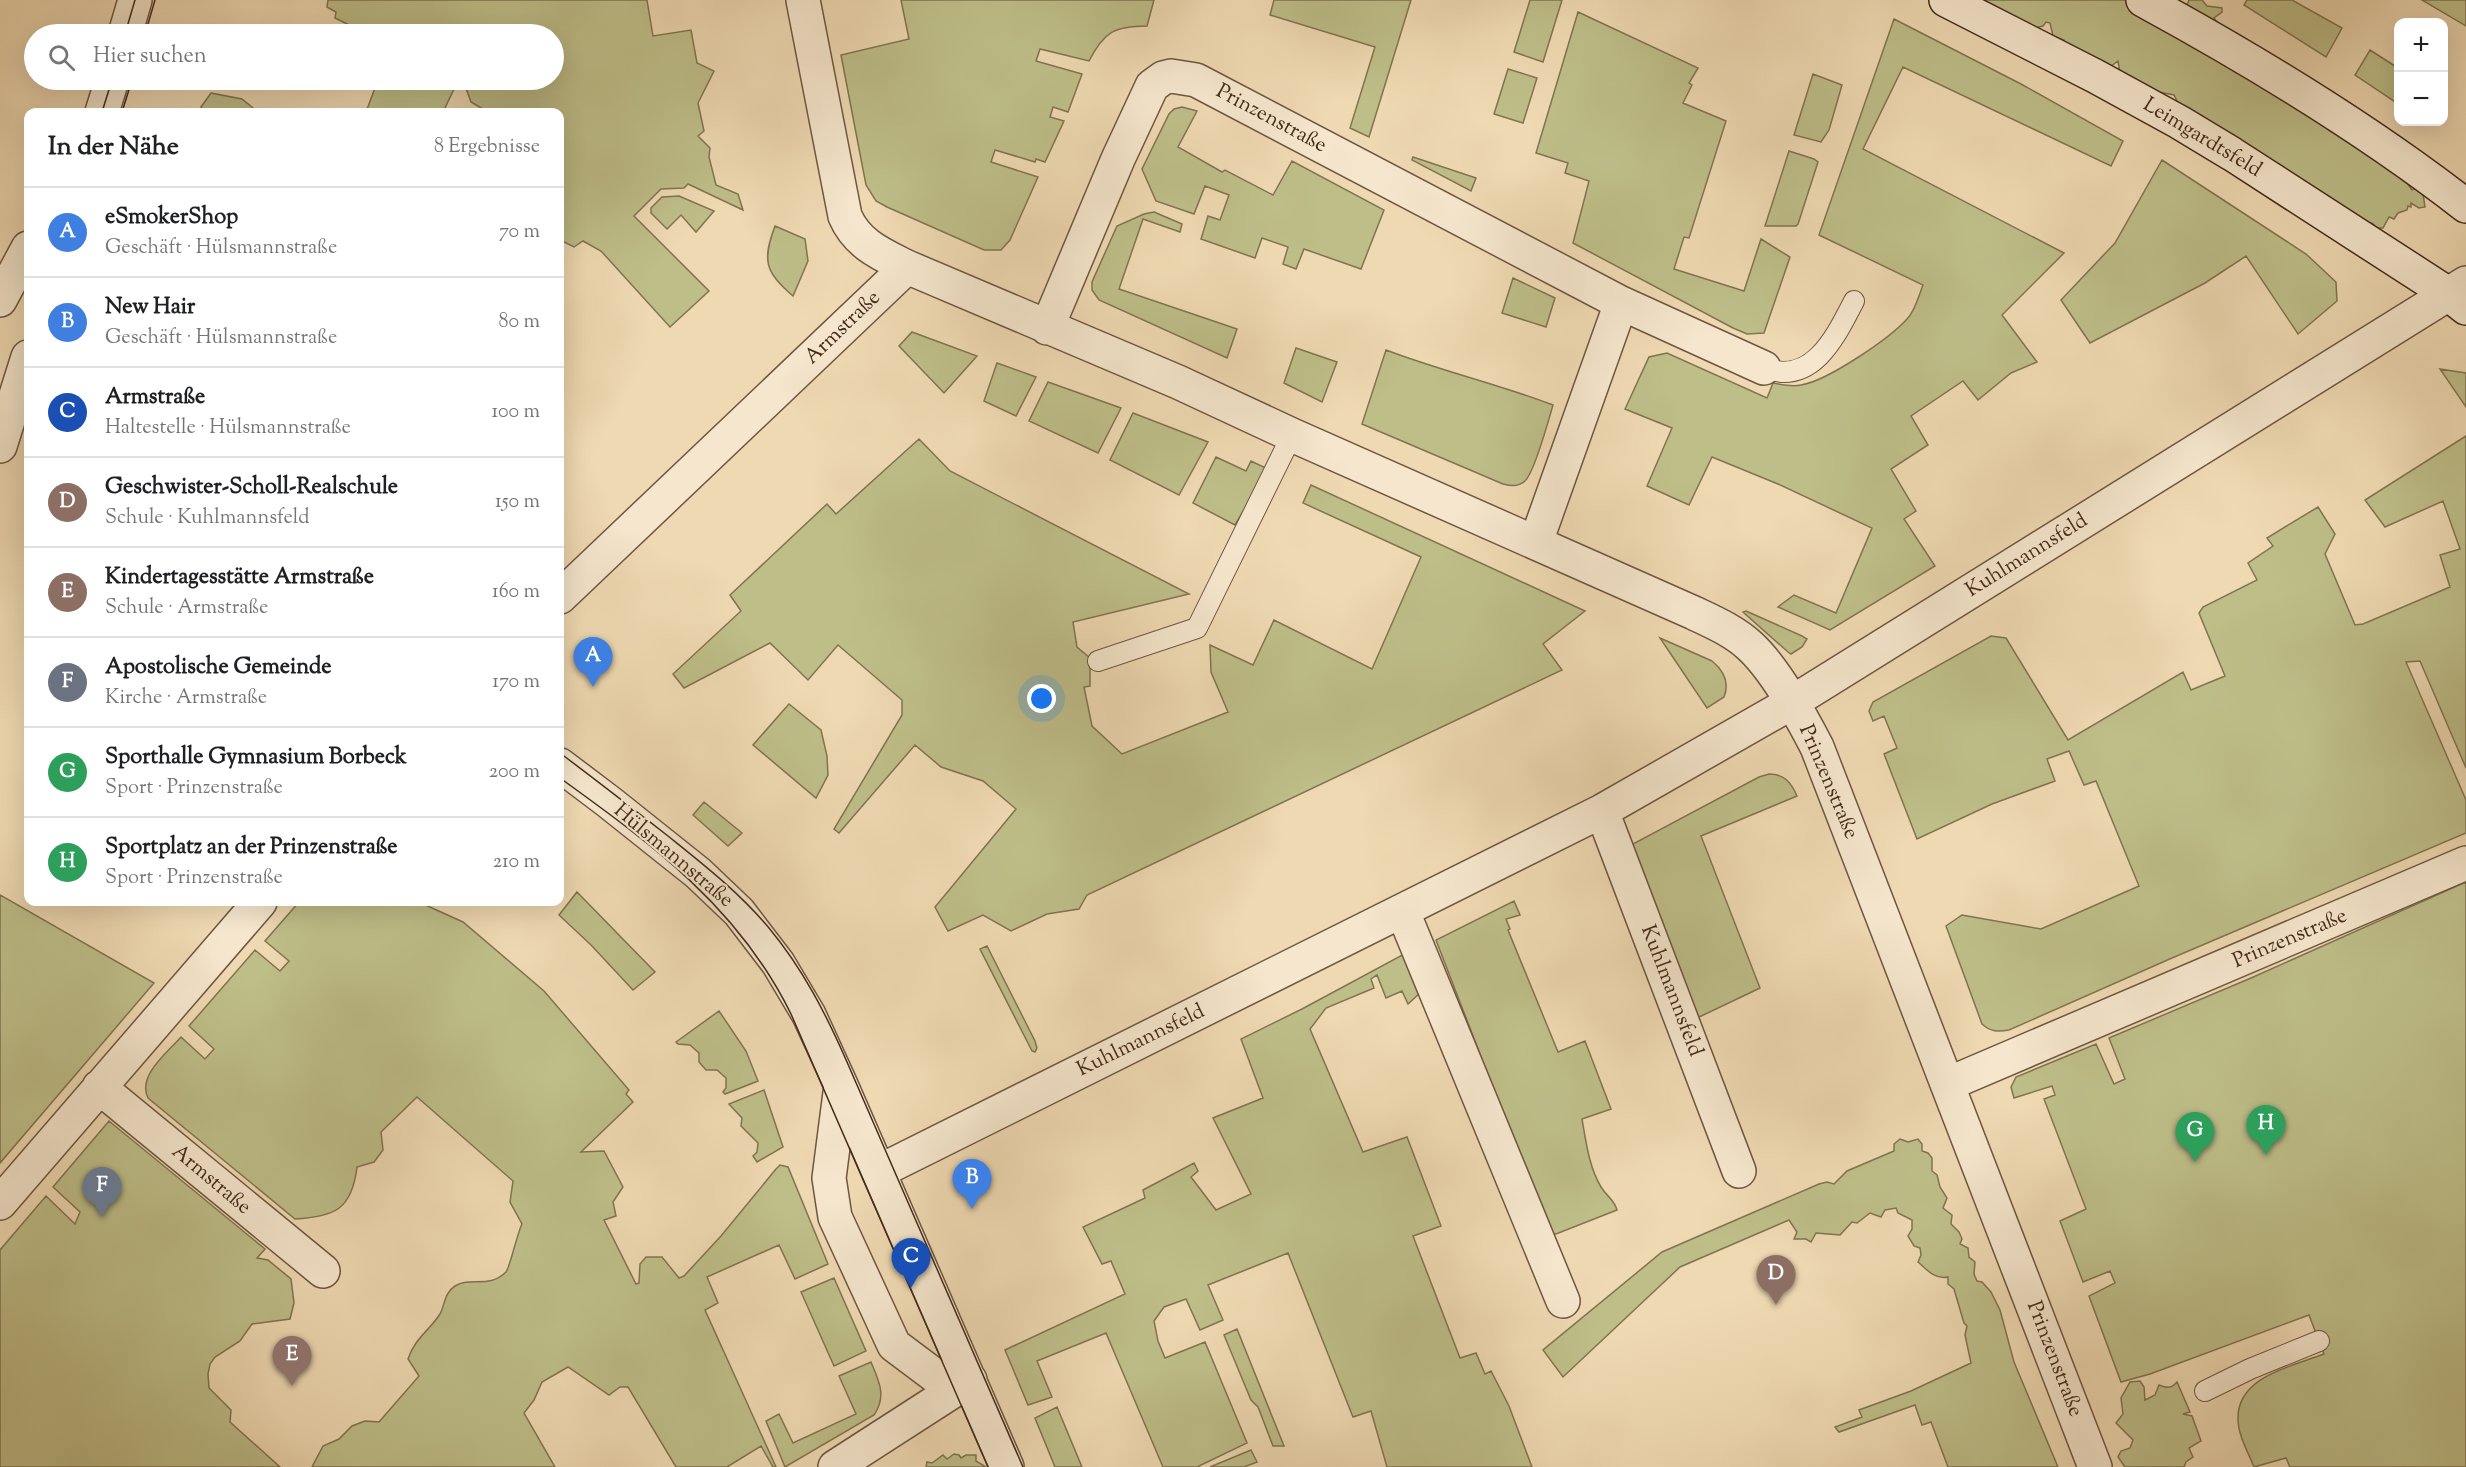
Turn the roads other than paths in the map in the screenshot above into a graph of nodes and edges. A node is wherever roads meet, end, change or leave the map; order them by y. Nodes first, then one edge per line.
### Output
1 (135, 0) edge
2 (803, 0) edge
3 (1946, 0) edge
4 (2143, 0) edge
5 (128, 24) edge
6 (109, 90) edge
7 (103, 108) edge
8 (2466, 206) edge
9 (24, 255) edge
10 (907, 267) junction
11 (2460, 294) edge
12 (0, 300) edge
13 (1854, 301) dead end
14 (1621, 303) junction
15 (1047, 327) junction
16 (24, 360) edge
17 (1764, 368) joint
18 (24, 372) edge
19 (0, 385) edge
20 (9, 431) edge
21 (1292, 435) junction
22 (1536, 542) junction
23 (564, 593) edge
24 (1098, 661) dead end
25 (1791, 703) junction
26 (564, 768) edge
27 (1602, 811) junction
28 (2466, 863) edge
29 (257, 906) edge
30 (1403, 912) junction
31 (1948, 1084) junction
32 (841, 1085) junction
33 (99, 1087) junction
34 (880, 1171) junction
35 (1739, 1171) dead end
36 (0, 1203) edge
37 (323, 1271) dead end
38 (1563, 1301) dead end
39 (2319, 1341) dead end
40 (962, 1385) junction
41 (2205, 1391) dead end
42 (835, 1467) edge
43 (1006, 1467) edge
44 (2095, 1467) edge

1 - 5 street
2 - 10 street
3 - 11 street, Leimgardtsfeld
4 - 8 street
6 - 7 street
9 - 12 street
10 - 15 street, Prinzenstraße
10 - 23 street, Armstraße
11 - 25 street, Kuhlmannsfeld
13 - 17 lane
14 - 15 street, Prinzenstraße
14 - 17 street, Prinzenstraße
14 - 22 street
15 - 21 street, Prinzenstraße
16 - 19 street
18 - 20 street
21 - 22 street, Prinzenstraße
21 - 24 lane
22 - 25 street, Prinzenstraße
25 - 27 street, Kuhlmannsfeld
25 - 31 street, Prinzenstraße
26 - 32 street, Hülsmannstraße
27 - 30 street, Kuhlmannsfeld
27 - 35 street, Kuhlmannsfeld
28 - 31 street, Prinzenstraße
29 - 33 street
30 - 34 street, Kuhlmannsfeld
30 - 38 street
31 - 44 street, Prinzenstraße
32 - 34 street, Hülsmannstraße
32 - 40 street
33 - 36 street
33 - 37 street, Armstraße
34 - 40 street, Hülsmannstraße
39 - 41 lane
40 - 42 street
40 - 43 street, Hülsmannstraße

